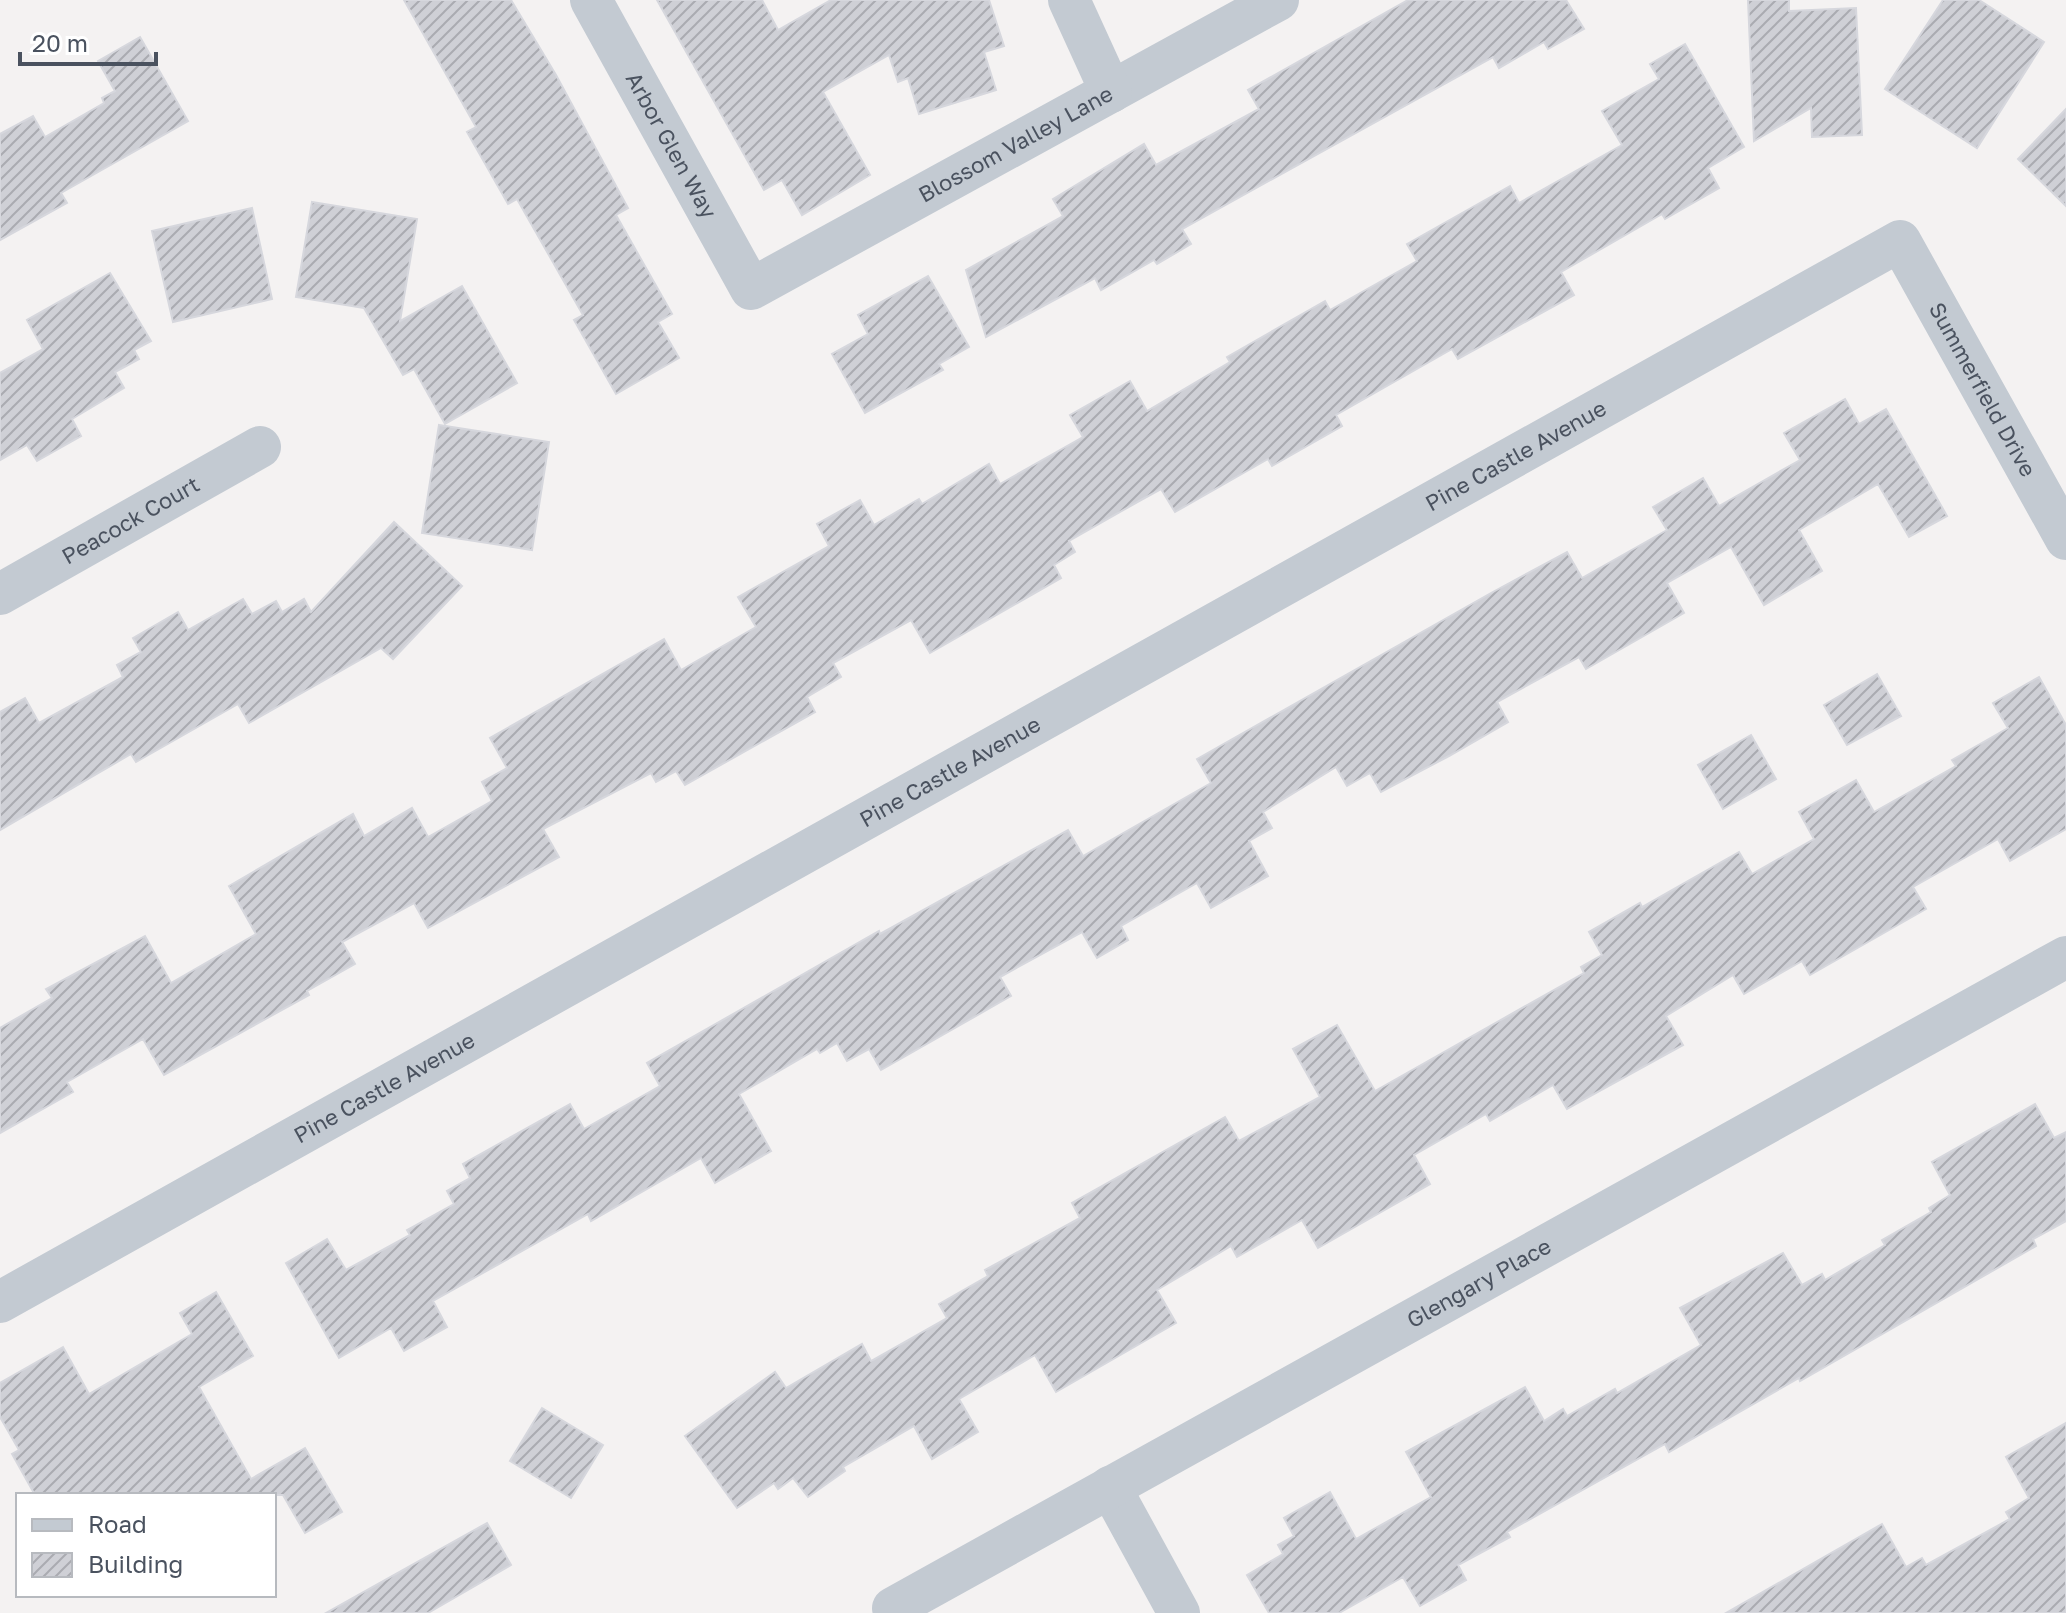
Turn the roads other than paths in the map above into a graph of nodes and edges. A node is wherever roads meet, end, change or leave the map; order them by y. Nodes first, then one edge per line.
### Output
1 (591, 0) edge
2 (1069, 0) edge
3 (1278, 0) edge
4 (1111, 92) junction
5 (1900, 241) joint
6 (751, 289) joint
7 (260, 447) dead end
8 (2066, 539) edge
9 (0, 594) edge
10 (2066, 957) edge
11 (0, 1302) edge
12 (1110, 1487) junction
13 (893, 1608) dead end
14 (1179, 1613) edge

1 - 6 street, Arbor Glen Way
2 - 4 street
3 - 4 street, Blossom Valley Lane
4 - 6 street, Blossom Valley Lane
5 - 8 street, Summerfield Drive
5 - 11 street, Pine Castle Avenue
7 - 9 street, Peacock Court
10 - 12 street, Glengary Place
12 - 13 street, Glengary Place
12 - 14 street

